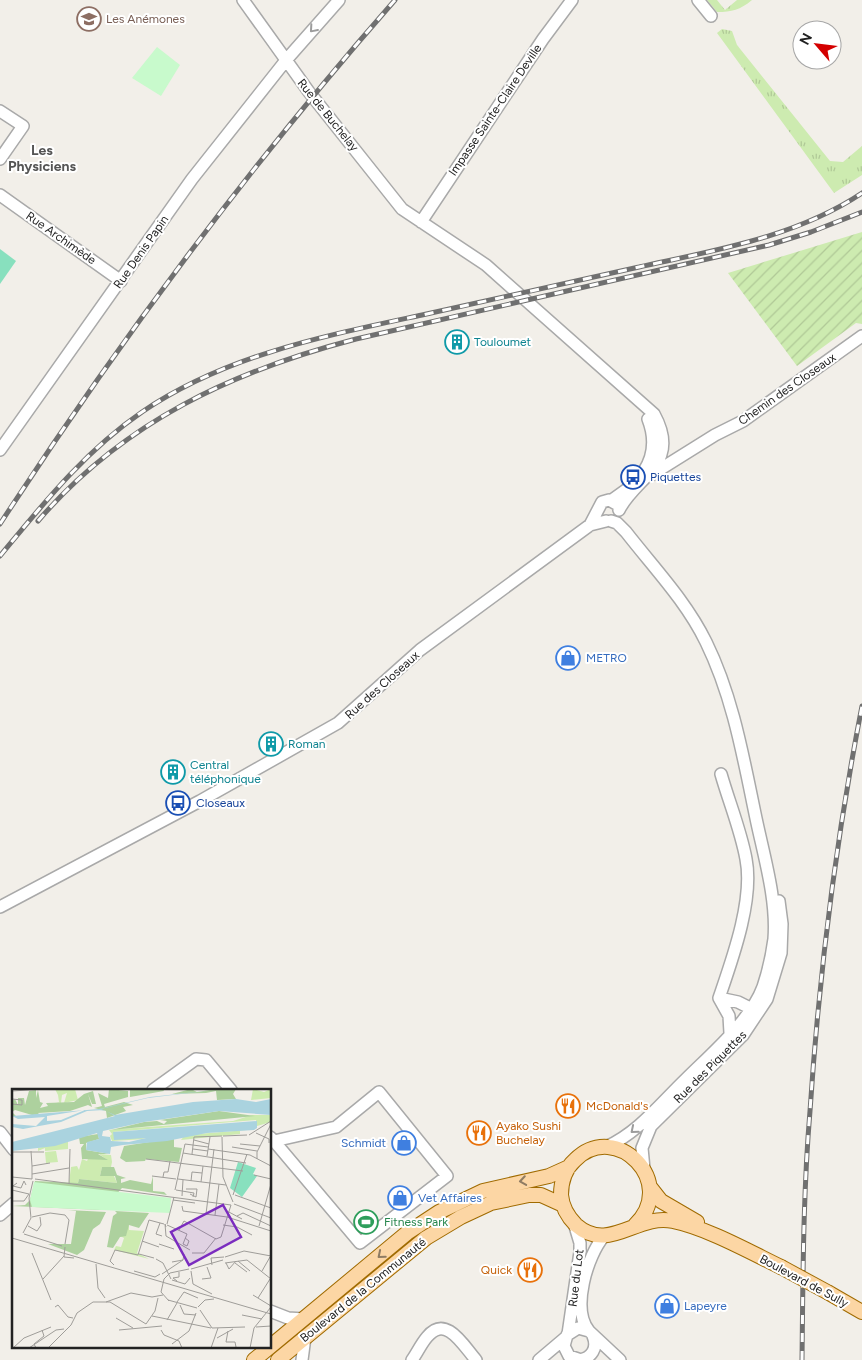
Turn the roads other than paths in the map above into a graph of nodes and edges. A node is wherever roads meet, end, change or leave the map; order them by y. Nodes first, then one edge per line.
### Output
1 (243, 0) edge
2 (339, 0) edge
3 (572, 0) edge
4 (698, 0) edge
5 (711, 16) dead end
6 (287, 59) junction
7 (0, 111) edge
8 (0, 159) edge
9 (0, 195) edge
10 (421, 222) junction
11 (122, 281) junction
12 (862, 336) edge
13 (0, 450) edge
14 (657, 450) junction
15 (685, 455) junction
16 (650, 475) junction
17 (612, 500) junction
18 (598, 508) junction
19 (619, 511) junction
20 (608, 521) junction
21 (590, 525) junction
22 (626, 532) junction
23 (721, 774) dead end
24 (762, 844) junction
25 (0, 907) edge
26 (719, 998) junction
27 (752, 1009) junction
28 (753, 1021) junction
29 (730, 1033) junction
30 (155, 1089) edge
31 (230, 1089) edge
32 (0, 1132) edge
33 (272, 1139) edge
34 (12, 1147) edge
35 (606, 1147) junction
36 (569, 1167) junction
37 (644, 1169) junction
38 (650, 1187) junction
39 (12, 1205) edge
40 (563, 1205) junction
41 (0, 1215) edge
42 (574, 1223) junction
43 (636, 1224) junction
44 (604, 1236) junction
45 (745, 1250) junction
46 (271, 1311) edge
47 (862, 1312) edge
48 (304, 1318) junction
49 (591, 1334) junction
50 (567, 1336) junction
51 (305, 1337) junction
52 (271, 1344) edge
53 (542, 1358) edge
54 (576, 1358) edge
55 (278, 1360) edge
56 (302, 1360) edge
57 (412, 1360) edge
58 (476, 1360) edge
59 (620, 1360) edge

1 - 6 street, Rue de Buchelay
2 -> 6 street, Rue Denis Papin
3 - 10 street, Impasse Sainte-Claire Deville
4 - 5 street
6 - 10 street, Rue de Buchelay
6 - 11 street, Rue Denis Papin
7 - 8 street
9 - 11 street, Rue Archimède
10 - 14 street, Rue de Buchelay
11 - 13 street, Rue Denis Papin
12 - 15 street, Chemin des Closeaux
14 - 15 street
14 - 16 street
14 - 17 street
15 - 16 street, Chemin des Closeaux
16 - 19 street
17 - 18 street
17 - 19 street
18 - 20 street
18 - 21 street, Rue des Closeaux
19 - 20 street
19 - 22 street, Rue des Piquettes
20 - 21 street, Rue des Closeaux
20 - 22 street, Rue des Piquettes
21 - 25 street, Rue des Closeaux
22 - 24 street, Rue des Piquettes
23 - 26 street
24 - 27 street, Rue des Piquettes
24 - 28 street, Rue des Piquettes
26 - 27 street
26 - 29 street
27 - 28 street
27 - 29 street, Rue des Piquettes
28 - 37 street, Rue des Piquettes
29 -> 35 street, Rue des Piquettes
30 - 31 street
32 - 34 street
33 - 33 street
35 - 36 main road
35 - 37 main road
36 - 40 main road
36 -> 48 main road, Boulevard de la Communauté
37 - 38 main road
38 - 43 main road
38 - 45 main road
39 - 41 street
40 - 42 main road
40 - 51 main road, Boulevard de la Communauté
42 - 44 main road
42 - 50 street, Rue du Lot
43 - 44 main road
43 - 45 main road
44 - 49 street, Rue du Lot
45 - 47 main road, Boulevard de Sully, bridge
46 - 48 street
48 - 52 main road, Boulevard de la Communauté
49 - 50 street
49 - 54 street
49 - 59 street
50 - 53 street
50 - 54 street
51 - 55 main road, Boulevard de la Communauté
51 - 56 street
53 - 54 street
57 - 58 street

